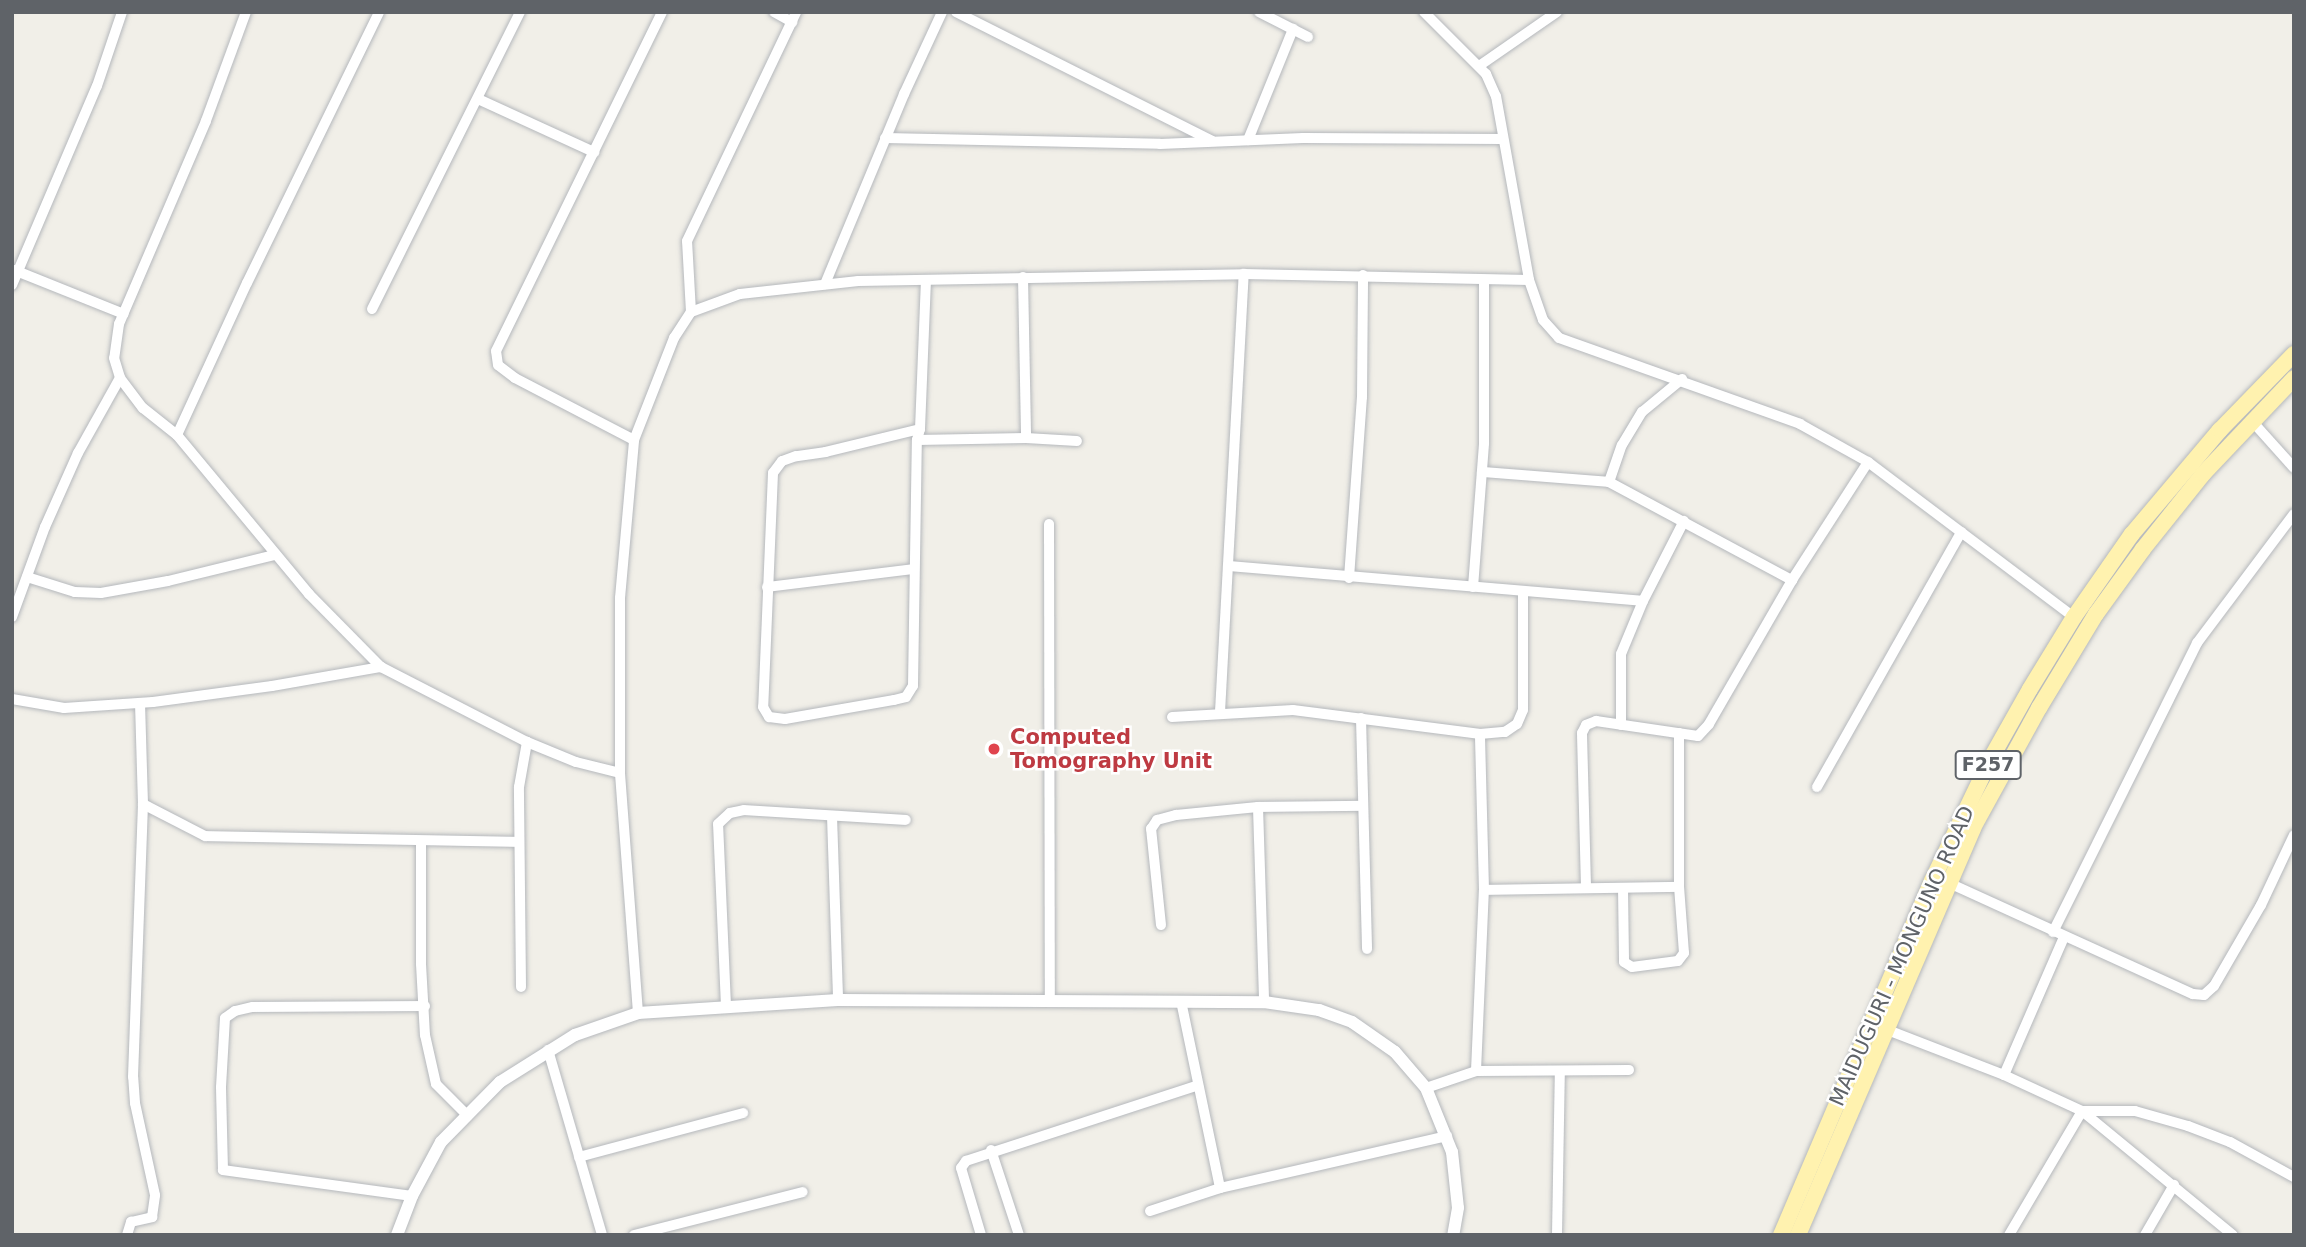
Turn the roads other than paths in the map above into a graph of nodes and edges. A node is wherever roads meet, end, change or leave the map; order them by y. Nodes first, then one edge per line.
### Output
1 (122, 12) edge
2 (246, 12) edge
3 (379, 12) edge
4 (520, 12) edge
5 (662, 12) edge
6 (774, 12) edge
7 (942, 12) edge
8 (956, 12) edge
9 (1259, 12) edge
10 (1424, 12) edge
11 (1558, 12) edge
12 (794, 17) edge
13 (1293, 29) junction
14 (1308, 37) dead end
15 (1479, 66) junction
16 (478, 99) junction
17 (885, 138) junction
18 (1503, 139) junction
19 (1248, 140) junction
20 (1214, 141) junction
21 (594, 152) junction
22 (15, 271) edge
23 (1244, 274) junction
24 (1363, 275) junction
25 (1023, 277) junction
26 (1485, 280) junction
27 (1528, 280) junction
28 (926, 281) junction
29 (825, 284) junction
30 (12, 285) edge
31 (372, 309) dead end
32 (691, 312) junction
33 (124, 314) junction
34 (2294, 354) edge
35 (2294, 378) edge
36 (120, 379) junction
37 (1682, 379) junction
38 (2251, 420) junction
39 (920, 429) junction
40 (177, 435) junction
41 (1026, 438) junction
42 (634, 440) junction
43 (917, 440) junction
44 (1077, 441) dead end
45 (1868, 462) junction
46 (2294, 468) edge
47 (1482, 472) junction
48 (1609, 482) junction
49 (2294, 514) edge
50 (1684, 521) junction
51 (1049, 524) dead end
52 (1961, 532) junction
53 (275, 555) junction
54 (1228, 566) junction
55 (914, 569) junction
56 (27, 577) junction
57 (1349, 578) junction
58 (1792, 580) junction
59 (766, 587) junction
60 (1473, 587) junction
61 (1523, 591) junction
62 (1643, 601) junction
63 (12, 617) edge
64 (2074, 617) junction
65 (381, 667) junction
66 (12, 699) edge
67 (140, 703) junction
68 (1220, 712) junction
69 (1172, 717) dead end
70 (1361, 718) junction
71 (1621, 725) junction
72 (1679, 733) junction
73 (1480, 734) junction
74 (527, 742) junction
75 (620, 773) junction
76 (1817, 787) dead end
77 (143, 804) junction
78 (1362, 806) junction
79 (1258, 807) junction
80 (832, 816) junction
81 (906, 820) dead end
82 (2294, 835) edge
83 (421, 841) junction
84 (519, 842) junction
85 (1949, 883) junction
86 (1586, 887) junction
87 (1679, 887) junction
88 (1623, 888) junction
89 (1484, 890) junction
90 (1161, 925) dead end
91 (2053, 932) junction
92 (2064, 937) junction
93 (1367, 949) dead end
94 (522, 987) dead end
95 (838, 1000) junction
96 (1181, 1001) junction
97 (1050, 1002) junction
98 (1264, 1002) junction
99 (425, 1006) junction
100 (726, 1006) junction
101 (638, 1013) junction
102 (1885, 1029) junction
103 (548, 1051) junction
104 (1629, 1070) dead end
105 (1476, 1071) junction
106 (1560, 1071) junction
107 (2004, 1075) junction
108 (1198, 1085) junction
109 (1426, 1088) junction
110 (2082, 1111) junction
111 (743, 1113) dead end
112 (466, 1114) junction
113 (1447, 1136) junction
114 (991, 1150) junction
115 (579, 1157) junction
116 (2294, 1178) edge
117 (2174, 1185) junction
118 (1220, 1188) junction
119 (803, 1192) dead end
120 (412, 1196) junction
121 (1150, 1211) dead end
122 (127, 1235) edge
123 (397, 1235) edge
124 (602, 1235) edge
125 (634, 1235) edge
126 (981, 1235) edge
127 (1019, 1235) edge
128 (1453, 1235) edge
129 (1557, 1235) edge
130 (1781, 1235) edge
131 (1798, 1235) edge
132 (2009, 1235) edge
133 (2145, 1235) edge
134 (2232, 1235) edge

1 - 22 street
2 - 33 street
3 - 40 street
4 - 16 street
5 - 21 street
6 - 12 street
7 - 17 street
8 - 20 street
9 - 13 street
10 - 15 street
11 - 15 street
12 - 32 street
13 - 14 street
13 - 19 street
15 - 18 street
16 - 21 street
16 - 31 street
17 - 20 street
17 - 29 street
18 - 19 street
18 - 27 street
19 - 20 street
21 - 42 street
22 - 30 street
22 - 33 street
23 - 24 street
23 - 25 street
23 - 54 street
24 - 26 street
24 - 57 street
25 - 28 street
25 - 41 street
26 - 27 street
26 - 47 street
27 - 37 street
28 - 29 street
28 - 39 street
29 - 32 street
32 - 42 street
33 - 36 street
34 - 64 main road, MAIDUGURI - MONGUNO ROAD / F257
35 - 38 main road, MAIDUGURI - MONGUNO ROAD / F257
36 - 40 street
36 - 56 street
37 - 45 street
37 - 48 street
38 - 46 street
38 - 85 main road, MAIDUGURI - MONGUNO ROAD / F257
39 - 43 street
39 - 59 street
40 - 53 street
41 - 43 street
41 - 44 street
42 - 75 street
43 - 55 street
45 - 52 street
45 - 58 street
47 - 48 street
47 - 60 street
48 - 50 street
49 - 91 street
50 - 58 street
50 - 62 street
51 - 97 street
52 - 64 street
52 - 76 street
53 - 56 street
53 - 65 street
54 - 57 street
54 - 68 street
55 - 59 street
55 - 59 street
56 - 63 street
57 - 60 street
58 - 72 street
60 - 61 street
61 - 62 street
61 - 73 street
62 - 71 street
64 - 130 main road, MAIDUGURI - MONGUNO ROAD / F257
65 - 67 street
65 - 74 street
66 - 67 street
67 - 77 street
68 - 69 street
68 - 70 street
70 - 73 street
70 - 78 street
71 - 72 street
71 - 86 street
72 - 87 street
73 - 89 street
74 - 75 street
74 - 84 street
75 - 101 street
77 - 83 street
77 - 122 street
78 - 79 street
78 - 93 street
79 - 90 street
79 - 98 street
80 - 81 street
80 - 95 street
80 - 100 street
82 - 92 street
83 - 84 street
83 - 99 street
84 - 94 street
85 - 91 street
85 - 102 main road, MAIDUGURI - MONGUNO ROAD / F257
86 - 88 street
86 - 89 street
87 - 88 street
87 - 88 street
89 - 105 street
91 - 92 street
92 - 107 street
95 - 97 street
95 - 100 street
96 - 97 street
96 - 98 street
96 - 108 street
98 - 109 street
99 - 112 street
99 - 120 street
100 - 101 street
101 - 103 street
102 - 107 street
102 - 131 main road, MAIDUGURI - MONGUNO ROAD / F257
103 - 112 street
103 - 115 street
104 - 106 street
105 - 106 street
105 - 109 street
106 - 129 street
107 - 110 street
108 - 114 street
108 - 118 street
109 - 113 street
110 - 116 street
110 - 117 street
110 - 132 street
111 - 115 street
112 - 120 street
113 - 118 street
113 - 128 street
114 - 126 street
114 - 127 street
115 - 124 street
117 - 133 street
117 - 134 street
118 - 121 street
119 - 125 street
120 - 123 street

